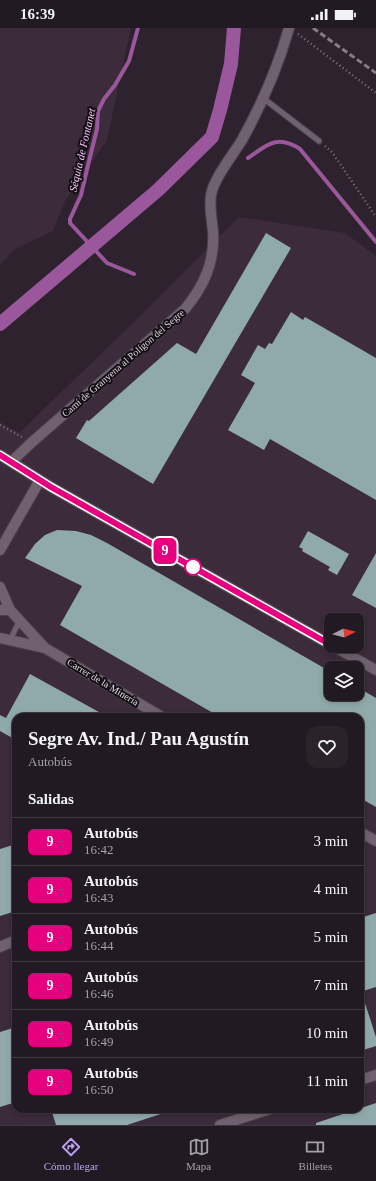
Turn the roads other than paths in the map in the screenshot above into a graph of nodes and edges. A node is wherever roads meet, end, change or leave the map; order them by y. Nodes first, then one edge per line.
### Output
1 (289, 28) edge
2 (262, 98) junction
3 (318, 141) road end
4 (0, 455) edge
5 (11, 462) junction
6 (40, 480) junction
7 (0, 550) edge
8 (0, 586) edge
9 (5, 610) edge
10 (20, 620) junction
11 (0, 638) edge
12 (10, 640) junction
13 (324, 640) edge
14 (45, 648) junction
15 (346, 653) edge
16 (376, 670) edge
17 (155, 713) edge
18 (364, 834) edge
19 (376, 841) edge
20 (376, 1075) edge
21 (364, 1079) edge
22 (258, 1113) edge
23 (220, 1125) edge

1 - 2 street, Camí de Granyena al Polígon del Segre
2 - 3 lane
2 - 5 street, Camí de Granyena al Polígon del Segre
4 - 5 street
5 - 6 street
6 - 7 street
6 - 13 street
8 - 9 street, Carrer de la Mineria
9 - 10 street, Carrer de la Mineria
10 - 12 lane
10 - 14 street, Carrer de la Mineria
11 - 12 street, Carrer de la Mineria
12 - 14 street, Carrer de la Mineria
14 - 17 street, Carrer de la Mineria
15 - 16 street
18 - 19 street
20 - 21 street
22 - 23 street

